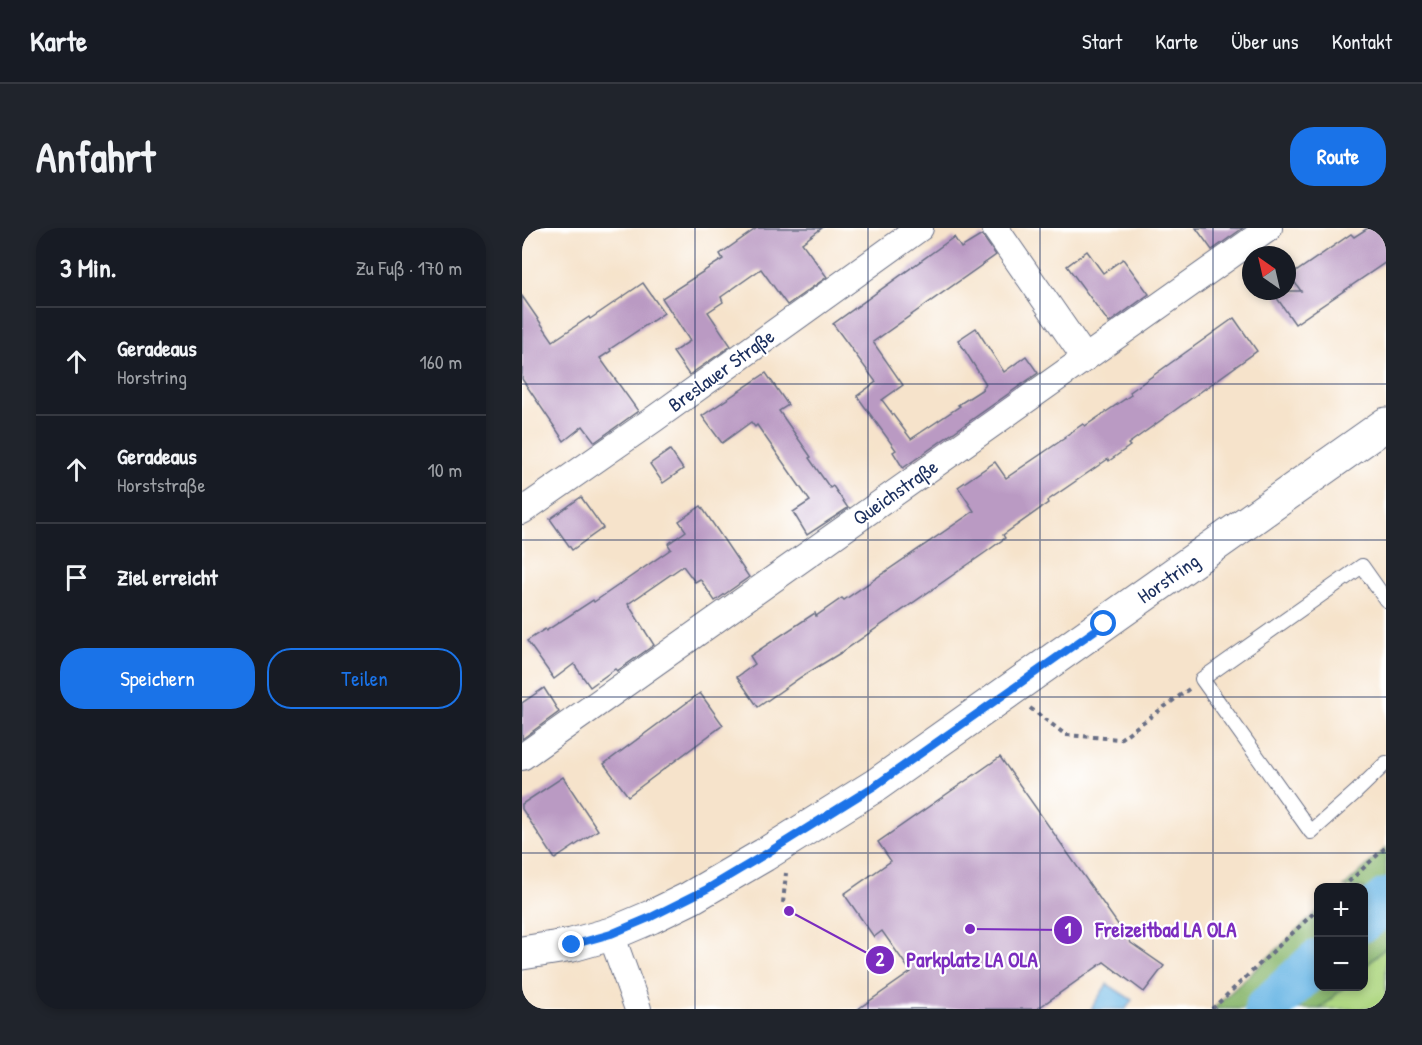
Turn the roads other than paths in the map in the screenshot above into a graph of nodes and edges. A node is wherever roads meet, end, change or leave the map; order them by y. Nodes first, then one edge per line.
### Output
1 (920, 228) edge
2 (995, 228) edge
3 (1269, 228) edge
4 (1085, 358) junction
5 (1386, 424) edge
6 (522, 511) edge
7 (1386, 600) edge
8 (522, 757) edge
9 (1386, 763) edge
10 (611, 934) junction
11 (522, 953) edge
12 (638, 1009) edge

1 - 6 street, Breslauer Straße
2 - 4 street
3 - 4 street, Queichstraße
4 - 8 street, Queichstraße
5 - 10 street, Horstring
7 - 9 lane
10 - 11 street, Horstring
10 - 12 street

